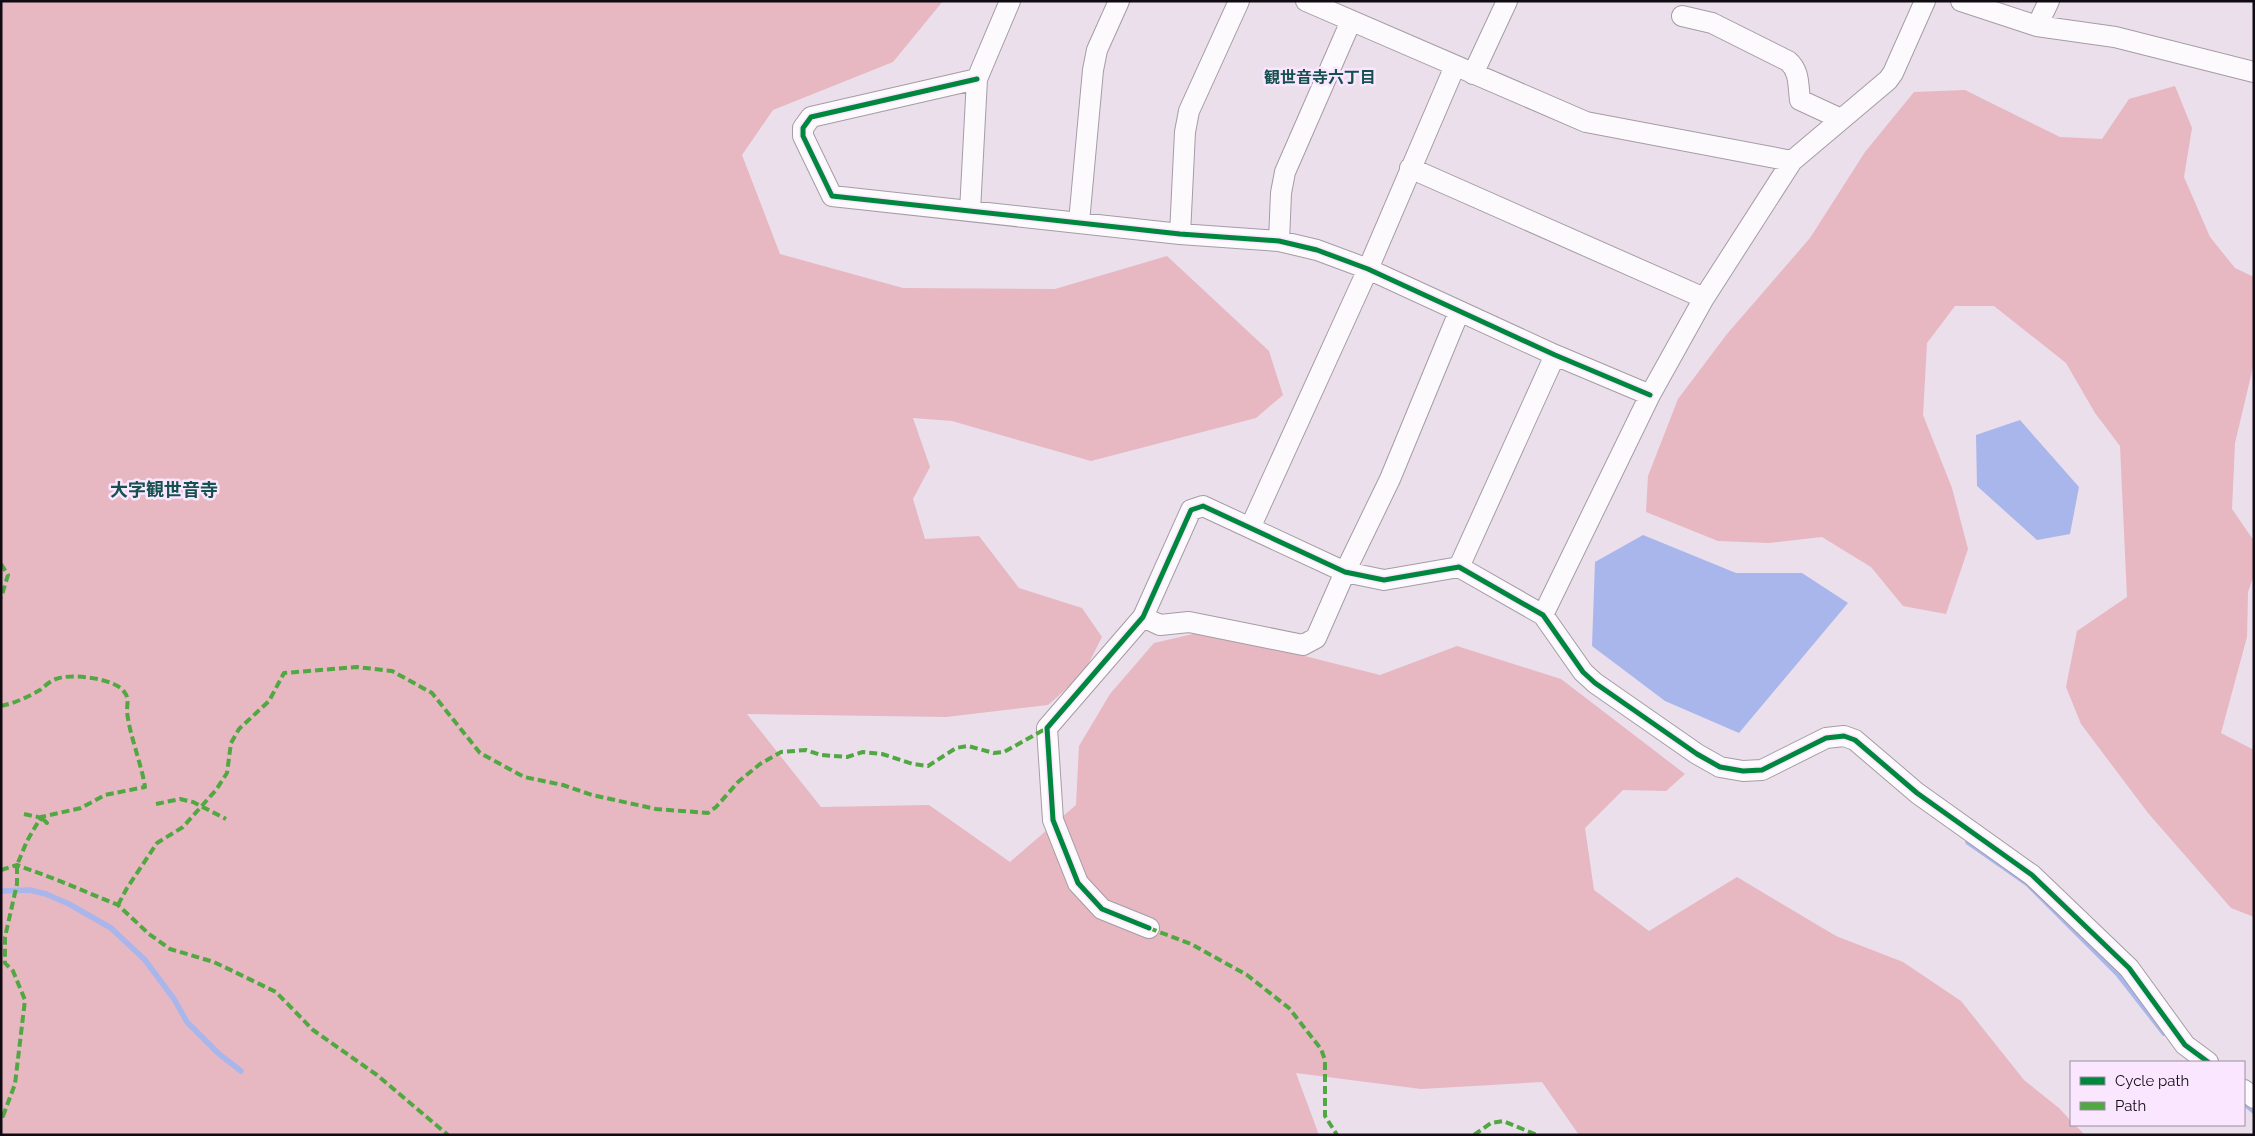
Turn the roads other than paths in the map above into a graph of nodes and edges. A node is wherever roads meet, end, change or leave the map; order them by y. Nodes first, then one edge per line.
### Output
1 (1010, 1) edge
2 (1118, 1) edge
3 (1239, 1) edge
4 (1507, 1) edge
5 (1925, 1) edge
6 (1961, 1) edge
7 (2049, 1) edge
8 (1314, 3) edge
9 (1682, 16) dead end
10 (1351, 21) junction
11 (2037, 26) junction
12 (1455, 66) junction
13 (2254, 72) edge
14 (1473, 74) junction
15 (976, 79) junction
16 (1841, 120) junction
17 (1792, 160) junction
18 (1410, 168) junction
19 (970, 211) junction
20 (1079, 222) junction
21 (1180, 234) junction
22 (1279, 241) junction
23 (1368, 270) junction
24 (1704, 298) junction
25 (1459, 312) junction
26 (1555, 354) junction
27 (1650, 395) junction
28 (1250, 528) junction
29 (1459, 567) junction
30 (1345, 572) junction
31 (1543, 615) junction
32 (1144, 617) junction
33 (1149, 928) dead end
34 (2207, 1061) edge

1 - 15 street
2 - 20 street
3 - 21 street
4 - 14 street
5 - 16 street
6 - 11 street
7 - 11 street
8 - 10 street
9 - 16 street
10 - 12 street
10 - 22 street
11 - 13 street
12 - 14 street
12 - 18 street
14 - 17 street
15 - 19 street
15 - 19 street
16 - 17 street
17 - 24 street
18 - 23 street
18 - 24 street
19 - 20 street
20 - 21 street
21 - 22 street
22 - 23 street
23 - 25 street
23 - 28 street
24 - 27 street
25 - 26 street
25 - 30 street
26 - 27 street
26 - 29 street
27 - 31 street
28 - 30 street
28 - 32 street
29 - 30 street
29 - 31 street
30 - 32 street
31 - 34 street
32 - 33 street

